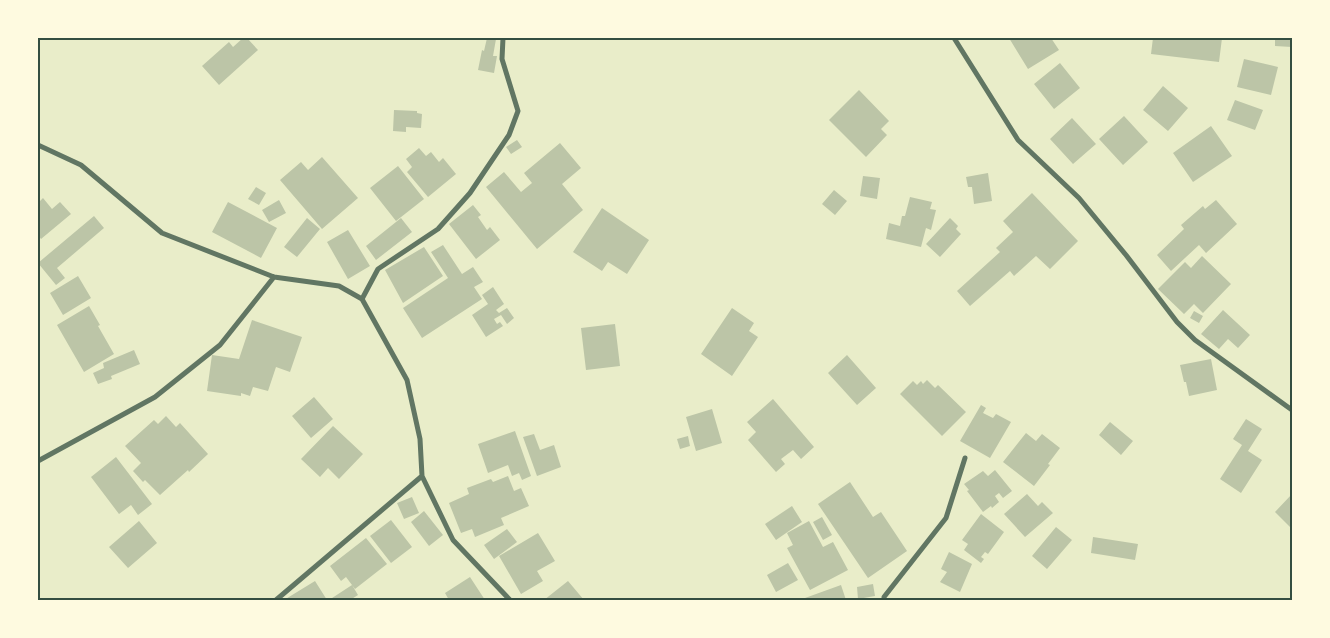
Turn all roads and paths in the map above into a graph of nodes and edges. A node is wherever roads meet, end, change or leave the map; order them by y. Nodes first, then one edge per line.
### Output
1 (503, 38) edge
2 (954, 38) edge
3 (38, 145) edge
4 (274, 277) junction
5 (362, 299) junction
6 (1292, 410) edge
7 (965, 458) dead end
8 (38, 461) edge
9 (422, 476) junction
10 (276, 600) edge
11 (510, 600) edge
12 (884, 600) edge

1 - 5 street
2 - 6 street
3 - 4 street
4 - 5 street
4 - 8 street
5 - 9 street
7 - 12 street
9 - 10 street
9 - 11 street

